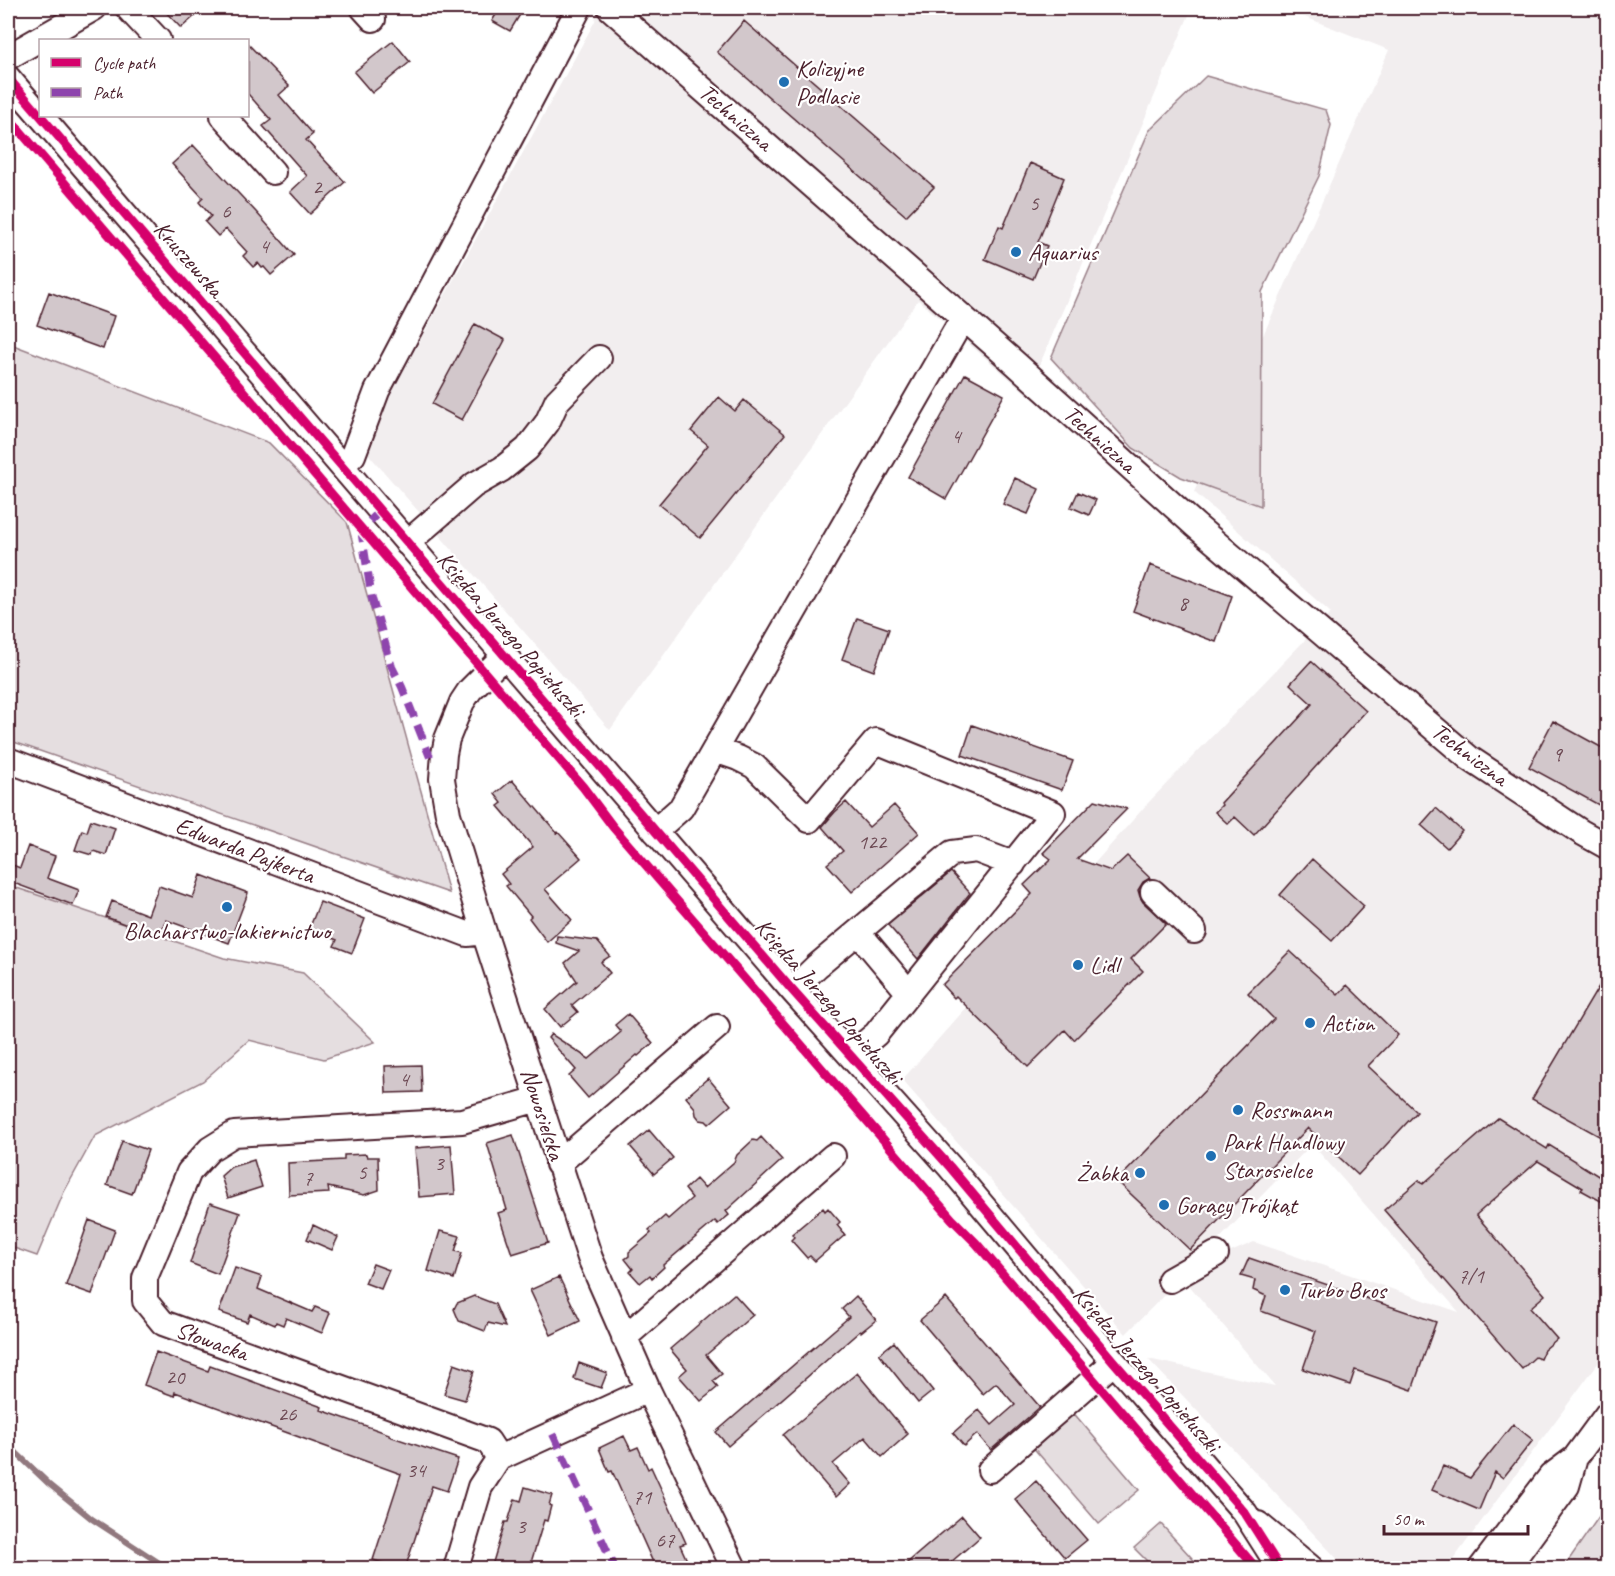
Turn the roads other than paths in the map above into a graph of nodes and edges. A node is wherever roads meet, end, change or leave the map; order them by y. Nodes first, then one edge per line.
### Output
1 (94, 8) edge
2 (129, 8) edge
3 (579, 8) edge
4 (610, 8) edge
5 (39, 39) edge
6 (40, 39) edge
7 (157, 39) edge
8 (8, 57) edge
9 (8, 78) edge
10 (39, 114) edge
11 (42, 117) edge
12 (225, 117) edge
13 (273, 172) dead end
14 (963, 318) junction
15 (599, 358) dead end
16 (342, 466) junction
17 (407, 543) junction
18 (504, 656) junction
19 (715, 750) junction
20 (8, 760) edge
21 (655, 831) junction
22 (1608, 847) edge
23 (1013, 864) junction
24 (1153, 892) dead end
25 (1194, 931) dead end
26 (484, 932) junction
27 (858, 932) junction
28 (792, 990) junction
29 (909, 993) junction
30 (717, 1027) dead end
31 (851, 1055) junction
32 (538, 1099) junction
33 (833, 1156) dead end
34 (558, 1164) junction
35 (1216, 1254) dead end
36 (1170, 1280) dead end
37 (624, 1338) junction
38 (1114, 1362) junction
39 (648, 1390) junction
40 (1608, 1413) edge
41 (499, 1458) junction
42 (1575, 1458) junction
43 (990, 1470) dead end
44 (1245, 1513) junction
45 (456, 1569) edge
46 (734, 1569) edge
47 (1280, 1569) edge
48 (1311, 1569) edge
49 (1481, 1569) edge
50 (1508, 1569) edge

1 - 6 street
2 - 7 street
3 - 16 street
4 - 14 street, Techniczna
5 - 8 street
9 - 10 street, Kruszewska
11 - 16 street, Kruszewska
12 - 13 street
14 - 19 street
14 - 22 street, Techniczna
15 - 17 street
16 - 17 street, Księdza Jerzego Popiełuszki
17 - 18 street, Księdza Jerzego Popiełuszki
18 - 21 street, Księdza Jerzego Popiełuszki
18 - 26 street, Nowosielska
19 - 21 street
19 - 23 street
20 - 26 street, Edwarda Pajkerta
21 - 28 street, Księdza Jerzego Popiełuszki
23 - 27 street
23 - 29 street
24 - 25 street
26 - 32 street, Nowosielska
27 - 28 street
27 - 29 street
28 - 31 street, Księdza Jerzego Popiełuszki
29 - 31 street
30 - 34 street
31 - 38 street, Księdza Jerzego Popiełuszki
32 - 34 street, Nowosielska
32 - 41 street, Słowacka
33 - 37 street
34 - 37 street, Nowosielska
35 - 36 street
37 - 39 street, Nowosielska
38 - 43 street
38 - 44 street, Księdza Jerzego Popiełuszki
39 - 41 street
39 - 46 street, Nowosielska
40 - 42 street
41 - 45 street
42 - 49 street
42 - 50 street
44 - 47 street, Księdza Jerzego Popiełuszki
44 - 48 street, Księdza Jerzego Popiełuszki

